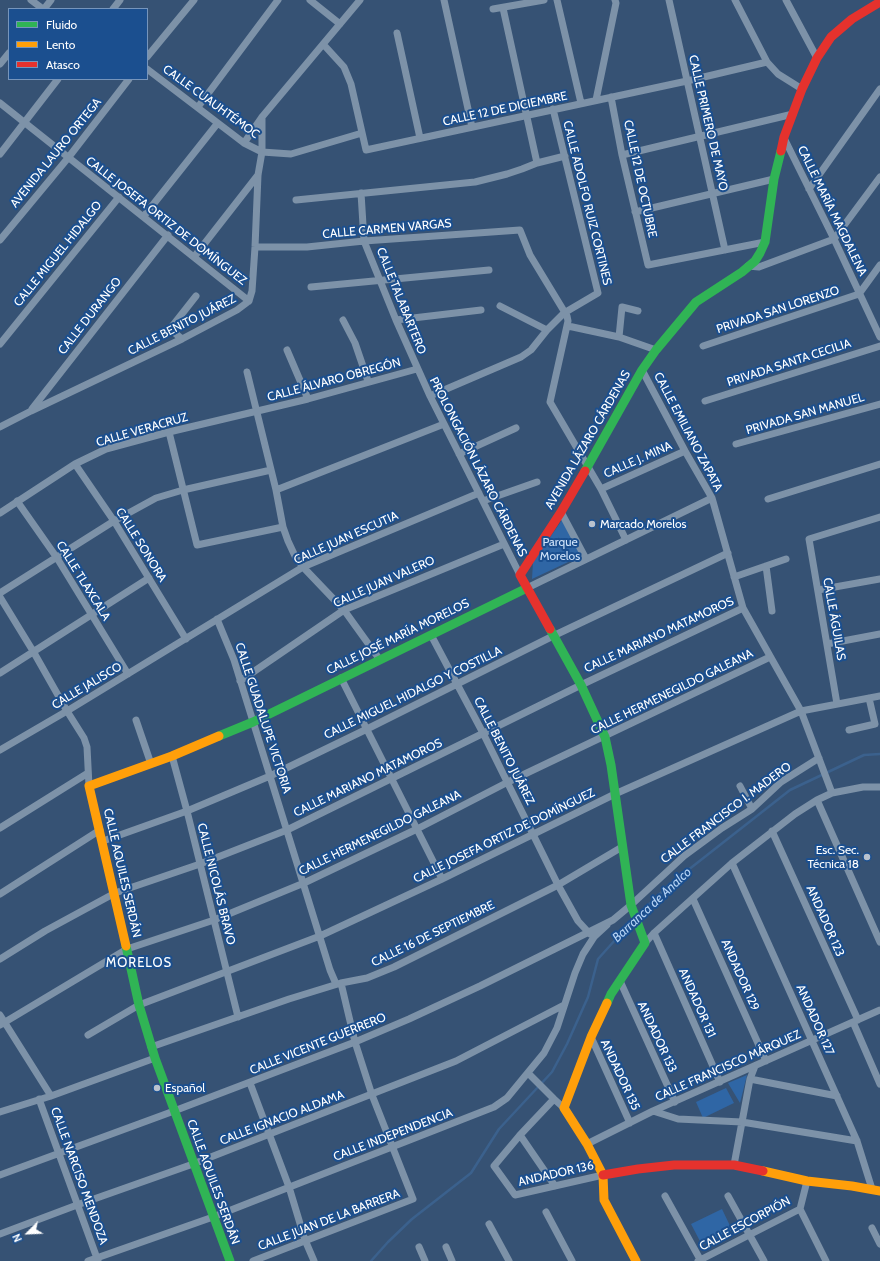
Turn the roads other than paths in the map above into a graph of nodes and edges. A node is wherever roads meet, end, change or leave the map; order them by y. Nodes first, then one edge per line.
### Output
1 (31, 0) edge
2 (51, 0) edge
3 (120, 0) edge
4 (194, 0) edge
5 (278, 0) edge
6 (310, 0) edge
7 (360, 0) edge
8 (444, 0) edge
9 (544, 0) edge
10 (557, 0) edge
11 (669, 0) edge
12 (735, 0) edge
13 (786, 0) edge
14 (617, 1) edge
15 (880, 2) edge
16 (42, 8) edge
17 (44, 8) edge
18 (114, 8) edge
19 (503, 8) junction
20 (493, 10) dead end
21 (340, 24) junction
22 (397, 33) dead end
23 (323, 44) junction
24 (8, 54) edge
25 (148, 56) edge
26 (816, 58) junction
27 (766, 62) junction
28 (0, 64) edge
29 (148, 70) edge
30 (57, 80) edge
31 (128, 80) edge
32 (688, 81) junction
33 (802, 89) junction
34 (880, 89) edge
35 (612, 97) junction
36 (596, 100) junction
37 (0, 103) edge
38 (581, 103) junction
39 (198, 107) junction
40 (553, 109) junction
41 (792, 114) junction
42 (526, 115) junction
43 (262, 117) junction
44 (25, 123) junction
45 (217, 124) junction
46 (472, 127) junction
47 (362, 133) junction
48 (700, 137) junction
49 (784, 137) junction
50 (420, 138) junction
51 (244, 143) junction
52 (262, 152) junction
53 (0, 154) edge
54 (622, 155) junction
55 (565, 156) junction
56 (68, 158) junction
57 (537, 163) junction
58 (258, 175) junction
59 (880, 177) edge
60 (774, 179) junction
61 (809, 189) junction
62 (361, 193) junction
63 (713, 194) junction
64 (119, 196) junction
65 (296, 200) dead end
66 (635, 212) junction
67 (144, 216) junction
68 (168, 235) junction
69 (1, 236) edge
70 (834, 239) junction
71 (364, 241) junction
72 (764, 242) junction
73 (255, 247) junction
74 (725, 250) junction
75 (194, 257) junction
76 (880, 265) edge
77 (748, 266) junction
78 (489, 270) dead end
79 (380, 281) junction
80 (311, 287) dead end
81 (859, 294) junction
82 (196, 296) dead end
83 (249, 301) junction
84 (500, 306) dead end
85 (482, 310) dead end
86 (638, 311) dead end
87 (564, 313) junction
88 (343, 320) dead end
89 (396, 320) junction
90 (568, 326) junction
91 (547, 330) junction
92 (619, 337) junction
93 (880, 337) edge
94 (182, 340) junction
95 (0, 344) edge
96 (703, 346) dead end
97 (880, 346) edge
98 (287, 350) dead end
99 (656, 350) junction
100 (417, 369) junction
101 (642, 370) junction
102 (248, 372) dead end
103 (368, 381) junction
104 (430, 396) junction
105 (308, 399) junction
106 (706, 401) dead end
107 (880, 404) edge
108 (31, 411) junction
109 (256, 412) junction
110 (444, 424) junction
111 (0, 427) edge
112 (516, 428) dead end
113 (169, 432) junction
114 (736, 444) dead end
115 (684, 451) junction
116 (459, 454) junction
117 (75, 464) junction
118 (880, 464) edge
119 (588, 466) junction
120 (271, 470) junction
121 (536, 482) dead end
122 (601, 489) junction
123 (183, 490) junction
124 (276, 490) junction
125 (479, 493) junction
126 (712, 498) junction
127 (768, 499) dead end
128 (17, 501) junction
129 (483, 501) junction
130 (561, 512) junction
131 (0, 513) edge
132 (880, 517) edge
133 (114, 521) junction
134 (283, 527) junction
135 (626, 540) junction
136 (504, 544) junction
137 (728, 553) junction
138 (57, 558) junction
139 (586, 559) junction
140 (786, 560) dead end
141 (766, 566) junction
142 (303, 567) junction
143 (520, 575) junction
144 (734, 577) junction
145 (149, 578) junction
146 (880, 579) edge
147 (527, 588) junction
148 (818, 590) junction
149 (0, 593) edge
150 (0, 597) edge
151 (743, 608) junction
152 (344, 610) junction
153 (772, 611) dead end
154 (92, 616) junction
155 (217, 619) junction
156 (880, 634) edge
157 (431, 635) junction
158 (553, 636) junction
159 (186, 639) junction
160 (827, 644) junction
161 (34, 651) junction
162 (770, 657) junction
163 (380, 660) junction
164 (0, 672) edge
165 (128, 674) junction
166 (341, 678) junction
167 (240, 681) junction
168 (457, 684) junction
169 (581, 685) junction
170 (880, 696) edge
171 (869, 698) junction
172 (837, 704) junction
173 (67, 711) junction
174 (800, 711) junction
175 (136, 720) dead end
176 (253, 722) junction
177 (367, 729) junction
178 (849, 730) dead end
179 (483, 733) junction
180 (605, 737) junction
181 (0, 750) edge
182 (172, 756) junction
183 (818, 758) junction
184 (152, 764) junction
185 (88, 773) junction
186 (270, 776) junction
187 (392, 780) junction
188 (508, 782) junction
189 (89, 786) junction
190 (740, 786) dead end
191 (880, 787) edge
192 (832, 793) junction
193 (615, 794) junction
194 (817, 800) junction
195 (752, 809) junction
196 (187, 811) junction
197 (0, 828) edge
198 (417, 829) junction
199 (100, 830) junction
200 (288, 830) junction
201 (772, 831) junction
202 (533, 834) junction
203 (103, 841) junction
204 (622, 847) junction
205 (732, 863) junction
206 (200, 864) junction
207 (442, 880) junction
208 (304, 883) junction
209 (558, 884) junction
210 (115, 893) junction
211 (0, 894) edge
212 (694, 899) junction
213 (632, 908) junction
214 (214, 920) junction
215 (613, 920) junction
216 (588, 932) junction
217 (654, 933) junction
218 (320, 936) junction
219 (594, 937) junction
220 (644, 941) junction
221 (880, 942) edge
222 (127, 949) junction
223 (0, 959) edge
224 (227, 972) junction
225 (620, 981) junction
226 (338, 984) junction
227 (139, 1005) junction
228 (564, 1006) junction
229 (880, 1010) edge
230 (0, 1015) edge
231 (238, 1017) junction
232 (855, 1021) junction
233 (2, 1023) edge
234 (88, 1036) dead end
235 (591, 1037) junction
236 (812, 1040) junction
237 (355, 1042) junction
238 (151, 1047) junction
239 (155, 1058) junction
240 (766, 1061) junction
241 (755, 1066) junction
242 (531, 1075) junction
243 (750, 1079) junction
244 (720, 1082) junction
245 (250, 1083) junction
246 (880, 1084) edge
247 (372, 1095) junction
248 (51, 1096) junction
249 (837, 1096) junction
250 (39, 1099) junction
251 (554, 1099) junction
252 (675, 1102) junction
253 (564, 1108) junction
254 (0, 1112) edge
255 (174, 1112) junction
256 (652, 1112) junction
257 (630, 1122) junction
258 (742, 1122) junction
259 (268, 1134) junction
260 (520, 1135) junction
261 (857, 1141) junction
262 (587, 1144) junction
263 (392, 1147) junction
264 (58, 1153) junction
265 (193, 1164) junction
266 (734, 1165) junction
267 (0, 1175) edge
268 (602, 1175) junction
269 (807, 1181) junction
270 (555, 1186) junction
271 (289, 1187) junction
272 (877, 1189) edge
273 (664, 1196) dead end
274 (728, 1196) dead end
275 (413, 1199) joint
276 (77, 1205) junction
277 (800, 1209) junction
278 (546, 1212) dead end
279 (213, 1217) junction
280 (489, 1224) dead end
281 (872, 1228) dead end
282 (0, 1234) edge
283 (750, 1234) junction
284 (305, 1240) junction
285 (880, 1244) edge
286 (446, 1246) dead end
287 (419, 1247) dead end
288 (97, 1259) edge
289 (88, 1261) edge
290 (230, 1261) edge
291 (253, 1261) edge
292 (314, 1261) edge
293 (425, 1261) edge
294 (452, 1261) edge
295 (509, 1261) edge
296 (572, 1261) edge
297 (636, 1261) edge
298 (700, 1261) edge
299 (764, 1261) edge
300 (826, 1261) edge

1 - 16 street
2 - 17 street
3 - 18 street
4 - 25 street
5 - 39 street
6 - 21 street
7 - 21 street
8 - 46 street
9 - 19 street
10 - 38 street
11 - 32 street, CALLE PRIMERO DE MAYO
12 - 27 street
13 - 26 street
14 - 36 street
15 - 26 street, AVENIDA LÁZARO CÁRDENAS
19 - 20 street
19 - 42 street
21 - 23 street
22 - 50 street
23 - 43 street
23 - 47 street
24 - 28 street
26 - 33 street, AVENIDA LÁZARO CÁRDENAS
27 - 32 street, CALLE 12 DE DICIEMBRE
27 - 33 street
29 - 39 street, CALLE CUAUHTÉMOC
30 - 44 street
31 - 56 street, AVENIDA LAURO ORTEGA
32 - 35 street, CALLE 12 DE DICIEMBRE
32 - 48 street, CALLE PRIMERO DE MAYO
33 - 41 street, AVENIDA LÁZARO CÁRDENAS
34 - 61 street
35 - 36 street, CALLE 12 DE DICIEMBRE
35 - 54 street, CALLE 12 DE OCTUBRE
36 - 38 street, CALLE 12 DE DICIEMBRE
37 - 44 street, CALLE JOSEFA ORTIZ DE DOMÍNGUEZ
38 - 40 street, CALLE 12 DE DICIEMBRE
39 - 45 street, CALLE CUAUHTÉMOC
40 - 42 street, CALLE 12 DE DICIEMBRE
40 - 55 street, CALLE ADOLFO RUIZ CORTINES
41 - 48 street
41 - 49 street, AVENIDA LÁZARO CÁRDENAS
42 - 46 street, CALLE 12 DE DICIEMBRE
42 - 57 street
43 - 51 street
43 - 52 street, CALLE BENITO JUÁREZ
44 - 53 street
44 - 56 street, CALLE JOSEFA ORTIZ DE DOMÍNGUEZ
45 - 51 street, CALLE CUAUHTÉMOC
45 - 67 street
46 - 50 street, CALLE 12 DE DICIEMBRE
47 - 50 street, CALLE 12 DE DICIEMBRE
47 - 52 street
48 - 54 street
48 - 63 street, CALLE PRIMERO DE MAYO
49 - 60 street, AVENIDA LÁZARO CÁRDENAS
49 - 61 street, CALLE MARÍA MAGDALENA
51 - 52 street, CALLE CUAUHTÉMOC
52 - 58 street, CALLE BENITO JUÁREZ
54 - 66 street, CALLE 12 DE OCTUBRE
55 - 57 street
55 - 87 street, CALLE ADOLFO RUIZ CORTINES
56 - 64 street, CALLE JOSEFA ORTIZ DE DOMÍNGUEZ
56 - 69 street, AVENIDA LAURO ORTEGA
57 - 62 street
58 - 73 street, CALLE BENITO JUÁREZ
58 - 75 street
59 - 70 street
60 - 63 street
60 - 72 street, AVENIDA LÁZARO CÁRDENAS
61 - 70 street, CALLE MARÍA MAGDALENA
62 - 65 street
62 - 71 street, CALLE TALABARTERO
63 - 66 street
63 - 74 street, CALLE PRIMERO DE MAYO
64 - 67 street, CALLE JOSEFA ORTIZ DE DOMÍNGUEZ
64 - 95 street, CALLE MIGUEL HIDALGO
66 - 74 street, CALLE 12 DE OCTUBRE
67 - 68 street, CALLE JOSEFA ORTIZ DE DOMÍNGUEZ
68 - 75 street, CALLE JOSEFA ORTIZ DE DOMÍNGUEZ
68 - 108 street, CALLE DURANGO
70 - 77 street
70 - 81 street, CALLE MARÍA MAGDALENA
71 - 73 street, CALLE CARMEN VARGAS
71 - 79 street, CALLE TALABARTERO
71 - 87 street, CALLE CARMEN VARGAS
72 - 74 street
72 - 77 street, AVENIDA LÁZARO CÁRDENAS
73 - 83 street, CALLE BENITO JUÁREZ
75 - 83 street, CALLE JOSEFA ORTIZ DE DOMÍNGUEZ
76 - 81 street
77 - 99 street, AVENIDA LÁZARO CÁRDENAS
78 - 79 street
79 - 80 street
79 - 89 street, CALLE TALABARTERO
81 - 93 street, CALLE MARÍA MAGDALENA
81 - 96 street, PRIVADA SAN LORENZO
82 - 94 street
83 - 94 street, CALLE BENITO JUÁREZ
84 - 91 street
85 - 89 street
86 - 92 street
87 - 90 street
87 - 91 street, CALLE ADOLFO RUIZ CORTINES
88 - 103 street
89 - 100 street, CALLE TALABARTERO
90 - 92 street
90 - 119 street
91 - 104 street, CALLE ADOLFO RUIZ CORTINES
92 - 99 street
94 - 108 street, CALLE BENITO JUÁREZ
97 - 106 street, PRIVADA SANTA CECILIA
98 - 105 street
99 - 101 street, AVENIDA LÁZARO CÁRDENAS
100 - 103 street, CALLE ÁLVARO OBREGÓN
100 - 104 street, PROLONGACIÓN LÁZARO CÁRDENAS
101 - 115 street, CALLE EMILIANO ZAPATA
101 - 119 street, AVENIDA LÁZARO CÁRDENAS
102 - 109 street
103 - 105 street, CALLE ÁLVARO OBREGÓN
104 - 110 street, PROLONGACIÓN LÁZARO CÁRDENAS
105 - 109 street, CALLE ÁLVARO OBREGÓN
107 - 114 street, PRIVADA SAN MANUEL
108 - 111 street, CALLE BENITO JUÁREZ
109 - 113 street, CALLE VERACRUZ
109 - 120 street
110 - 116 street, PROLONGACIÓN LÁZARO CÁRDENAS
110 - 124 street
112 - 116 street
113 - 117 street, CALLE VERACRUZ
113 - 123 street
115 - 122 street, CALLE J. MINA
115 - 126 street, CALLE EMILIANO ZAPATA
116 - 125 street, PROLONGACIÓN LÁZARO CÁRDENAS
117 - 128 street, CALLE VERACRUZ
117 - 133 street, CALLE SONORA
118 - 127 street
119 - 122 street
119 - 130 street, AVENIDA LÁZARO CÁRDENAS
120 - 123 street
120 - 124 street
121 - 129 street
122 - 135 street
123 - 133 street
123 - 134 street
124 - 134 street
125 - 129 street, PROLONGACIÓN LÁZARO CÁRDENAS
125 - 142 street, CALLE JUAN ESCUTIA
126 - 135 street, CALLE JOSÉ MARÍA MORELOS
126 - 137 street, CALLE EMILIANO ZAPATA
128 - 131 street, CALLE VERACRUZ
128 - 138 street, CALLE TLAXCALA
129 - 136 street, PROLONGACIÓN LÁZARO CÁRDENAS
130 - 139 street
130 - 143 street, AVENIDA LÁZARO CÁRDENAS
132 - 148 street, CALLE ÁGUILAS
133 - 138 street
133 - 145 street, CALLE SONORA
134 - 142 street
135 - 139 street, CALLE JOSÉ MARÍA MORELOS
136 - 143 street, PROLONGACIÓN LÁZARO CÁRDENAS
136 - 152 street, CALLE JUAN VALERO
137 - 144 street, CALLE EMILIANO ZAPATA
137 - 158 street, CALLE MIGUEL HIDALGO Y COSTILLA
138 - 149 street
138 - 154 street, CALLE TLAXCALA
139 - 147 street, CALLE JOSÉ MARÍA MORELOS
140 - 141 street
141 - 144 street
141 - 153 street
142 - 152 street
142 - 155 street, CALLE JUAN ESCUTIA
143 - 147 street
144 - 151 street, CALLE EMILIANO ZAPATA
145 - 154 street
145 - 159 street, CALLE SONORA
146 - 148 street
147 - 157 street, CALLE JOSÉ MARÍA MORELOS
147 - 158 street
148 - 160 street, CALLE ÁGUILAS
150 - 161 street
151 - 162 street, CALLE EMILIANO ZAPATA
151 - 169 street, CALLE MARIANO MATAMOROS
152 - 163 street
152 - 167 street, CALLE JUAN VALERO
154 - 161 street
154 - 165 street, CALLE TLAXCALA
155 - 159 street, CALLE JUAN ESCUTIA
155 - 167 street, CALLE GUADALUPE VICTORIA
156 - 160 street
157 - 163 street, CALLE JOSÉ MARÍA MORELOS
157 - 168 street, CALLE BENITO JUÁREZ
158 - 168 street, CALLE MIGUEL HIDALGO Y COSTILLA
158 - 169 street
159 - 165 street, CALLE JALISCO
160 - 172 street, CALLE ÁGUILAS
161 - 164 street
161 - 173 street
162 - 174 street, CALLE EMILIANO ZAPATA
162 - 180 street, CALLE HERMENEGILDO GALEANA
163 - 166 street, CALLE JOSÉ MARÍA MORELOS
165 - 173 street, CALLE JALISCO
166 - 176 street, CALLE JOSÉ MARÍA MORELOS
166 - 177 street
167 - 176 street, CALLE GUADALUPE VICTORIA
168 - 177 street, CALLE MIGUEL HIDALGO Y COSTILLA
168 - 179 street, CALLE BENITO JUÁREZ
169 - 179 street, CALLE MARIANO MATAMOROS
169 - 180 street
170 - 171 street, CALLE JOSEFA ORTIZ DE DOMÍNGUEZ
171 - 172 street, CALLE JOSEFA ORTIZ DE DOMÍNGUEZ
171 - 178 street
172 - 174 street, CALLE JOSEFA ORTIZ DE DOMÍNGUEZ
173 - 181 street, CALLE JALISCO
173 - 185 street, CALLE AQUILES SERDÁN
174 - 183 street, CALLE EMILIANO ZAPATA
174 - 193 street, CALLE JOSEFA ORTIZ DE DOMÍNGUEZ
175 - 184 street
176 - 182 street, CALLE JOSÉ MARÍA MORELOS
176 - 186 street, CALLE GUADALUPE VICTORIA
177 - 186 street, CALLE MIGUEL HIDALGO Y COSTILLA
177 - 187 street
179 - 187 street, CALLE MARIANO MATAMOROS
179 - 188 street, CALLE BENITO JUÁREZ
180 - 188 street, CALLE HERMENEGILDO GALEANA
180 - 193 street
182 - 184 street, CALLE JOSÉ MARÍA MORELOS
182 - 196 street, CALLE NICOLÁS BRAVO
183 - 192 street, CALLE EMILIANO ZAPATA
183 - 195 street, CALLE FRANCISCO I. MADERO
184 - 189 street, CALLE JOSÉ MARÍA MORELOS
185 - 189 street, CALLE AQUILES SERDÁN
185 - 197 street
186 - 196 street, CALLE MIGUEL HIDALGO Y COSTILLA
186 - 200 street, CALLE GUADALUPE VICTORIA
187 - 198 street
187 - 200 street, CALLE MARIANO MATAMOROS
188 - 198 street, CALLE HERMENEGILDO GALEANA
188 - 202 street, CALLE BENITO JUÁREZ
189 - 199 street, CALLE AQUILES SERDÁN
190 - 195 street
191 - 192 street
192 - 194 street
193 - 202 street, CALLE JOSEFA ORTIZ DE DOMÍNGUEZ
193 - 204 street
194 - 201 street
194 - 221 street
195 - 213 street, CALLE FRANCISCO I. MADERO
196 - 203 street, CALLE MIGUEL HIDALGO Y COSTILLA
196 - 206 street, CALLE NICOLÁS BRAVO
198 - 207 street
198 - 208 street, CALLE HERMENEGILDO GALEANA
199 - 203 street, CALLE AQUILES SERDÁN
199 - 211 street
200 - 206 street, CALLE MARIANO MATAMOROS
200 - 208 street, CALLE GUADALUPE VICTORIA
201 - 205 street
201 - 232 street, ANDADOR 123
202 - 207 street, CALLE JOSEFA ORTIZ DE DOMÍNGUEZ
202 - 209 street, CALLE BENITO JUÁREZ
203 - 210 street, CALLE AQUILES SERDÁN
204 - 209 street, CALLE 16 DE SEPTIEMBRE
204 - 213 street
205 - 212 street
205 - 236 street, ANDADOR 127
206 - 210 street, CALLE MARIANO MATAMOROS
206 - 214 street, CALLE NICOLÁS BRAVO
207 - 218 street, CALLE JOSEFA ORTIZ DE DOMÍNGUEZ
208 - 214 street, CALLE HERMENEGILDO GALEANA
208 - 218 street, CALLE GUADALUPE VICTORIA
209 - 216 street, CALLE BENITO JUÁREZ
209 - 226 street, CALLE 16 DE SEPTIEMBRE
210 - 222 street, CALLE AQUILES SERDÁN
210 - 223 street, CALLE MARIANO MATAMOROS
212 - 217 street
212 - 240 street, ANDADOR 129
213 - 215 street, CALLE VICENTE GUERRERO
213 - 220 street
214 - 222 street, CALLE HERMENEGILDO GALEANA
214 - 224 street, CALLE NICOLÁS BRAVO
215 - 216 street, CALLE VICENTE GUERRERO
215 - 219 street, CALLE INDEPENDENCIA
216 - 219 street, CALLE BENITO JUÁREZ
216 - 237 street, CALLE VICENTE GUERRERO
217 - 220 street
217 - 244 street, ANDADOR 131
218 - 224 street, CALLE JOSEFA ORTIZ DE DOMÍNGUEZ
218 - 226 street, CALLE GUADALUPE VICTORIA
219 - 228 street, CALLE INDEPENDENCIA
220 - 225 street
222 - 227 street, CALLE AQUILES SERDÁN
222 - 233 street, CALLE HERMENEGILDO GALEANA
224 - 227 street, CALLE JOSEFA ORTIZ DE DOMÍNGUEZ
224 - 231 street, CALLE NICOLÁS BRAVO
225 - 235 street
225 - 252 street, ANDADOR 133
226 - 231 street, CALLE 16 DE SEPTIEMBRE
226 - 237 street, CALLE GUADALUPE VICTORIA
227 - 234 street, CALLE JOSEFA ORTIZ DE DOMÍNGUEZ
227 - 238 street, CALLE AQUILES SERDÁN
228 - 242 street, CALLE INDEPENDENCIA
228 - 247 street, CALLE IGNACIO ALDAMA
229 - 232 street, CALLE FRANCISCO MÁRQUEZ
230 - 233 street, CALLE NARCISO MENDOZA
231 - 238 street, CALLE 16 DE SEPTIEMBRE
232 - 236 street, CALLE FRANCISCO MÁRQUEZ
232 - 246 street, ANDADOR 123
233 - 248 street, CALLE NARCISO MENDOZA
235 - 253 street
235 - 257 street, ANDADOR 135
236 - 240 street, CALLE FRANCISCO MÁRQUEZ
236 - 249 street, ANDADOR 127
237 - 245 street, CALLE VICENTE GUERRERO
237 - 247 street, CALLE GUADALUPE VICTORIA
238 - 239 street, CALLE AQUILES SERDÁN
239 - 248 street
239 - 255 street, CALLE AQUILES SERDÁN
240 - 241 street, CALLE FRANCISCO MÁRQUEZ
241 - 243 street
241 - 244 street, CALLE FRANCISCO MÁRQUEZ
242 - 251 street
242 - 263 street, CALLE INDEPENDENCIA
243 - 249 street
243 - 258 street
244 - 252 street, CALLE FRANCISCO MÁRQUEZ
245 - 255 street, CALLE VICENTE GUERRERO
245 - 259 street
247 - 259 street, CALLE IGNACIO ALDAMA
247 - 263 street, CALLE GUADALUPE VICTORIA
248 - 250 street
249 - 261 street, ANDADOR 127
250 - 254 street
250 - 264 street, CALLE NARCISO MENDOZA
251 - 253 street
251 - 260 street
252 - 256 street, CALLE FRANCISCO MÁRQUEZ
253 - 262 street
255 - 264 street, CALLE VICENTE GUERRERO
255 - 265 street, CALLE AQUILES SERDÁN
256 - 257 street, CALLE FRANCISCO MÁRQUEZ
256 - 258 street
257 - 262 street, CALLE FRANCISCO MÁRQUEZ
258 - 261 street
258 - 266 street
259 - 265 street, CALLE IGNACIO ALDAMA
259 - 271 street
260 - 270 street
260 - 270 street, ANDADOR 136
261 - 272 street, ANDADOR 127
262 - 268 street
263 - 271 street, CALLE INDEPENDENCIA
263 - 275 street, CALLE GUADALUPE VICTORIA
264 - 267 street, CALLE VICENTE GUERRERO
264 - 276 street, CALLE NARCISO MENDOZA
265 - 276 street, CALLE IGNACIO ALDAMA
265 - 279 street, CALLE AQUILES SERDÁN
266 - 268 street
266 - 269 street
268 - 270 street, ANDADOR 136
268 - 297 street
269 - 272 street
269 - 277 street, CALLE ESCORPIÓN
271 - 279 street, CALLE INDEPENDENCIA
271 - 284 street
273 - 298 street
274 - 283 street
275 - 284 street, CALLE JUAN DE LA BARRERA
276 - 282 street, CALLE IGNACIO ALDAMA
276 - 288 street, CALLE NARCISO MENDOZA
277 - 283 street, CALLE ESCORPIÓN
277 - 300 street
278 - 296 street
279 - 288 street, CALLE INDEPENDENCIA
279 - 290 street, CALLE AQUILES SERDÁN
280 - 295 street
281 - 285 street
283 - 298 street, CALLE ESCORPIÓN
283 - 299 street
284 - 291 street, CALLE JUAN DE LA BARRERA
284 - 292 street
286 - 294 street
287 - 293 street
288 - 289 street, CALLE INDEPENDENCIA

